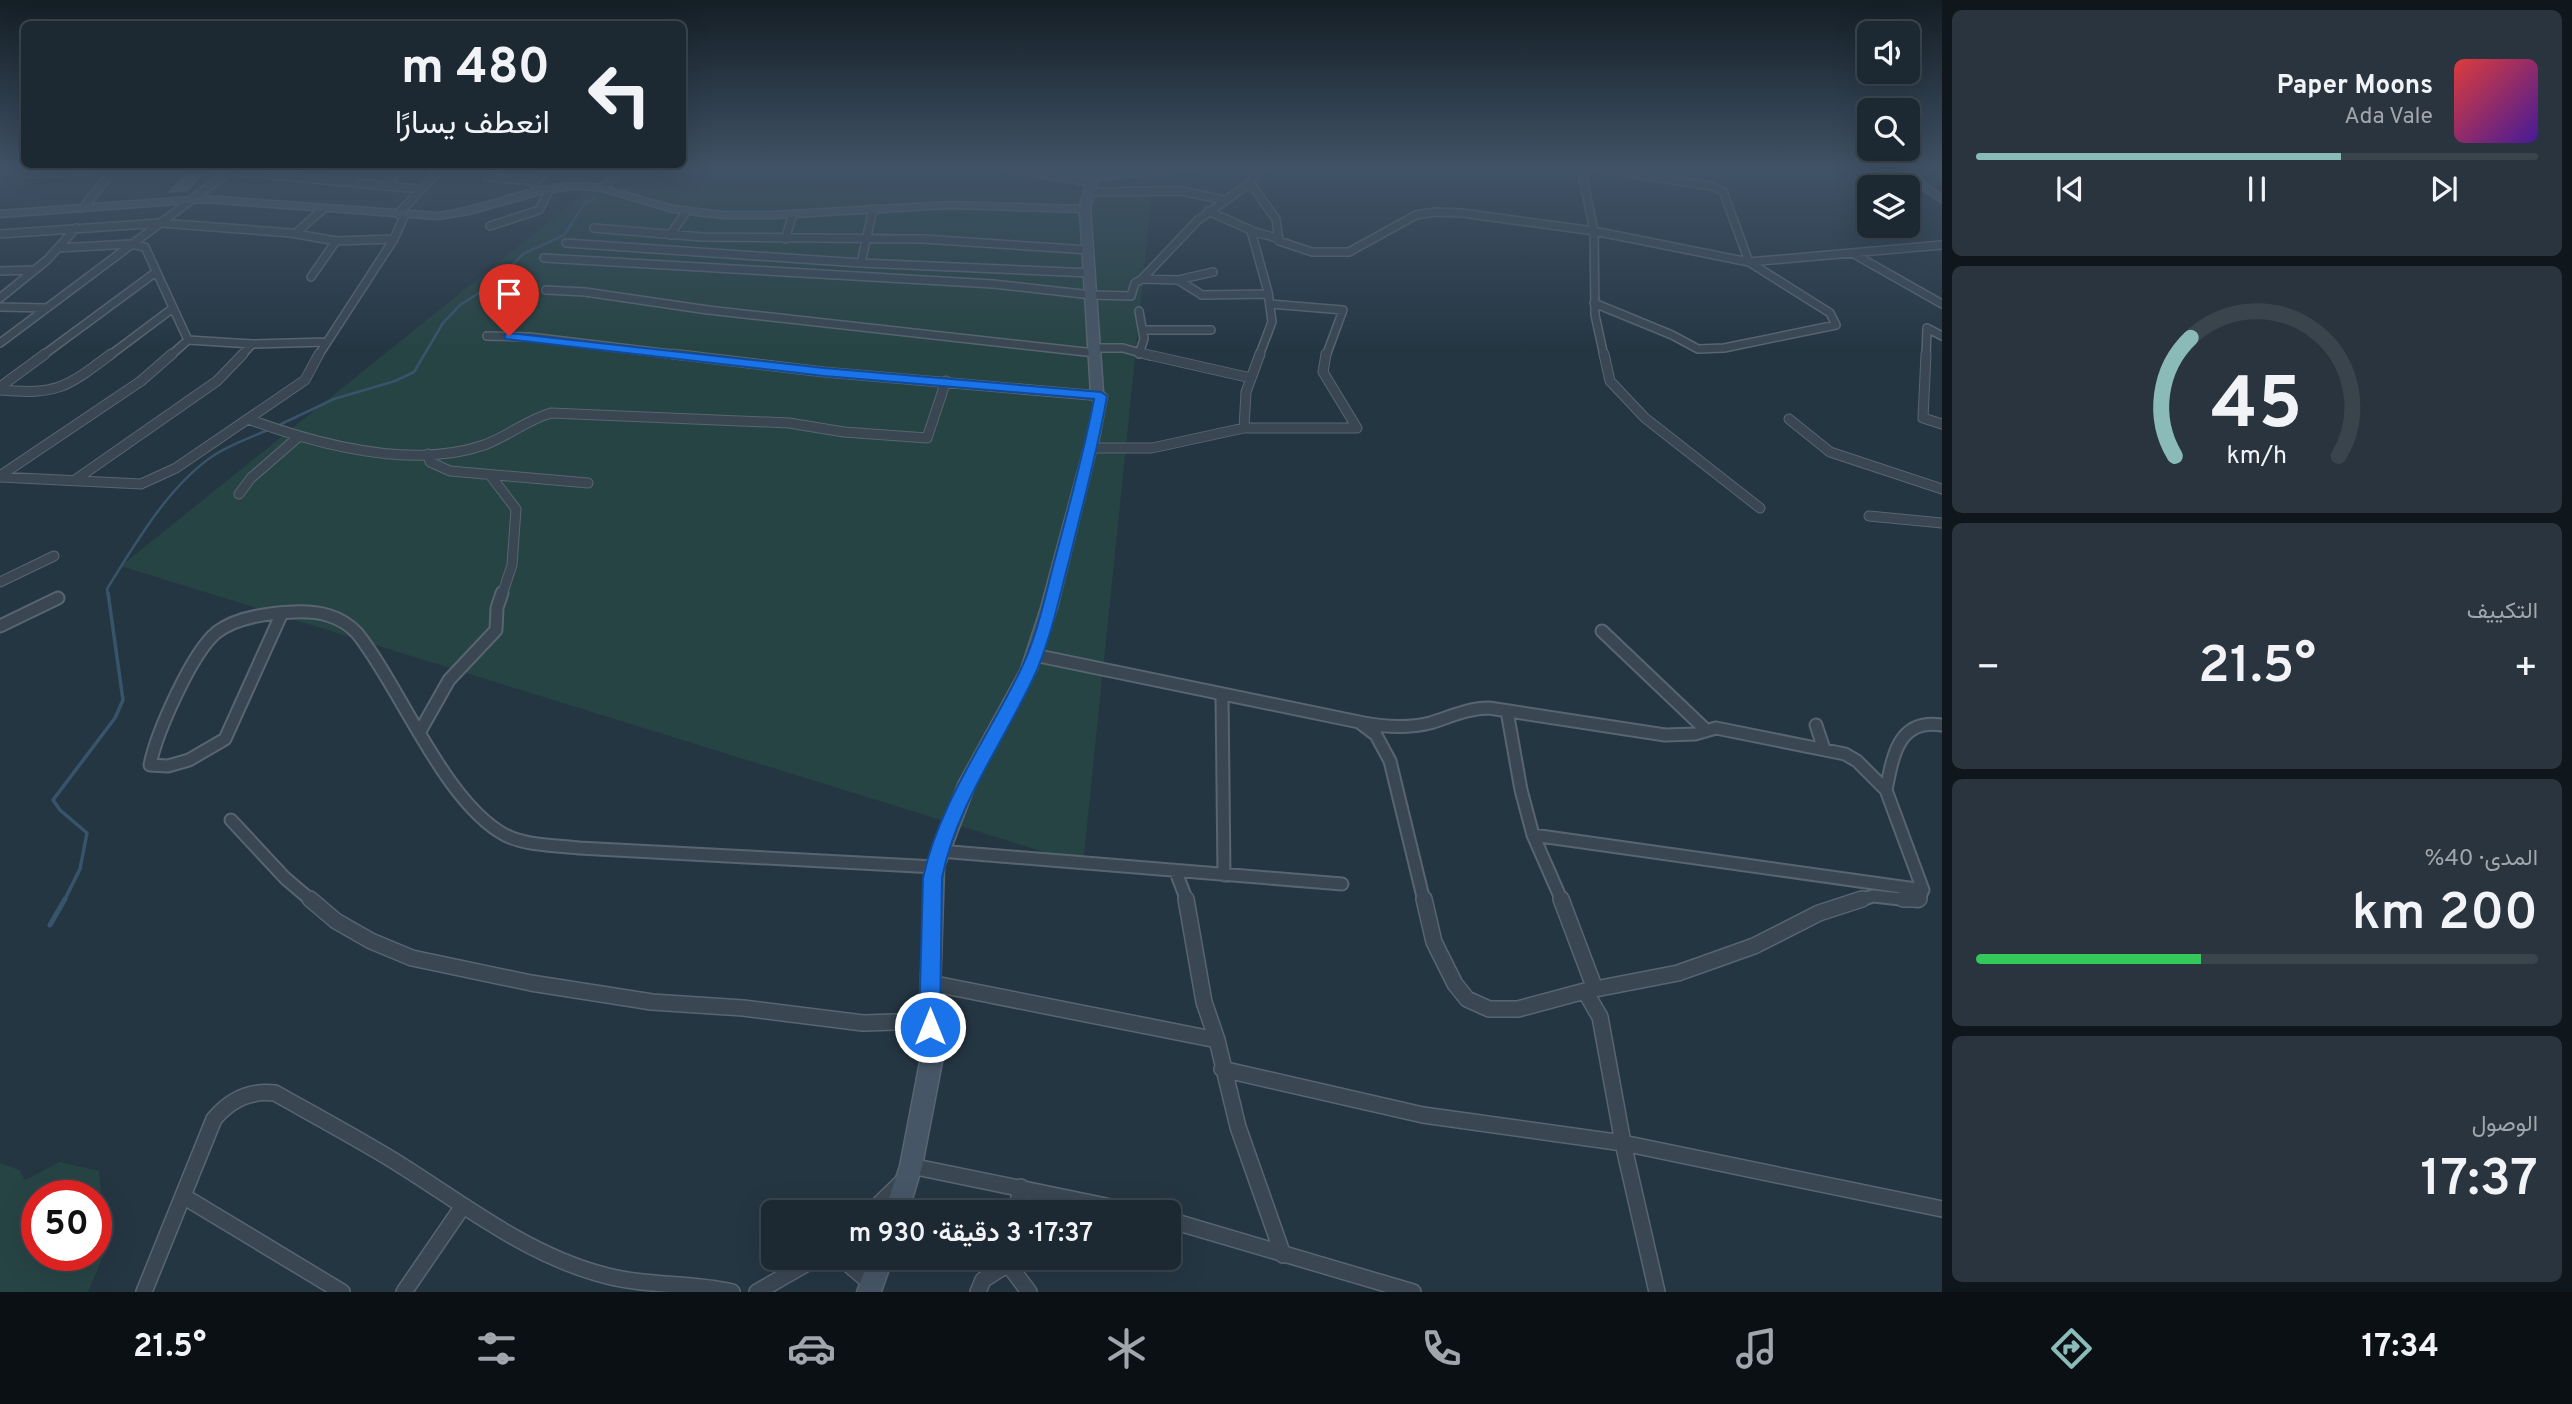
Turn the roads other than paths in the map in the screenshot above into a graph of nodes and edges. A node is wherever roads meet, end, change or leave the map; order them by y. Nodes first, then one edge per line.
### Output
1 (72, 228) edge
2 (76, 228) edge
3 (153, 228) edge
4 (232, 228) edge
5 (301, 228) edge
6 (397, 228) edge
7 (597, 228) edge
8 (674, 228) edge
9 (788, 228) edge
10 (869, 228) edge
11 (1087, 228) edge
12 (1191, 228) edge
13 (1245, 228) edge
14 (1276, 228) edge
15 (1392, 228) edge
16 (1574, 228) edge
17 (1737, 228) edge
18 (1251, 231) junction
19 (1594, 231) junction
20 (296, 233) junction
21 (0, 234) edge
22 (670, 235) junction
23 (1277, 238) junction
24 (394, 239) junction
25 (785, 239) junction
26 (867, 239) junction
27 (336, 241) junction
28 (566, 243) dead end
29 (131, 244) junction
30 (1940, 247) edge
31 (58, 248) junction
32 (1089, 250) junction
33 (1852, 253) junction
34 (544, 258) dead end
35 (1749, 262) junction
36 (861, 263) junction
37 (34, 270) junction
38 (0, 271) edge
39 (156, 272) junction
40 (1213, 272) dead end
41 (1091, 273) junction
42 (311, 277) dead end
43 (1142, 279) junction
44 (1178, 280) junction
45 (546, 290) dead end
46 (1092, 295) junction
47 (0, 298) edge
48 (1269, 299) junction
49 (1594, 303) junction
50 (1942, 304) edge
51 (2, 308) edge
52 (47, 308) junction
53 (173, 308) junction
54 (1139, 311) dead end
55 (1143, 330) junction
56 (1210, 330) dead end
57 (1942, 336) edge
58 (487, 337) dead end
59 (188, 340) junction
60 (326, 342) junction
61 (0, 343) edge
62 (252, 344) junction
63 (1095, 350) junction
64 (1139, 354) junction
65 (1251, 378) junction
66 (946, 382) junction
67 (0, 388) edge
68 (1101, 396) junction
69 (247, 419) junction
70 (1789, 419) dead end
71 (1942, 424) edge
72 (1244, 428) junction
73 (298, 438) junction
74 (1090, 448) junction
75 (428, 454) junction
76 (489, 475) junction
77 (1, 478) edge
78 (75, 481) junction
79 (587, 483) dead end
80 (1942, 489) edge
81 (239, 494) dead end
82 (1760, 508) dead end
83 (1869, 516) dead end
84 (1942, 523) edge
85 (54, 556) dead end
86 (0, 582) edge
87 (58, 598) dead end
88 (282, 613) junction
89 (0, 626) edge
90 (1602, 631) dead end
91 (1034, 655) junction
92 (1222, 694) junction
93 (1507, 711) junction
94 (1358, 721) junction
95 (1816, 725) dead end
96 (1942, 726) edge
97 (1706, 730) junction
98 (419, 733) junction
99 (1824, 748) junction
100 (1886, 790) junction
101 (231, 820) dead end
102 (1533, 835) junction
103 (937, 859) junction
104 (1176, 872) junction
105 (1224, 875) junction
106 (1342, 884) dead end
107 (1923, 890) junction
108 (930, 983) junction
109 (1590, 990) junction
110 (929, 1021) junction
111 (1217, 1040) junction
112 (1222, 1069) junction
113 (1623, 1143) junction
114 (910, 1171) junction
115 (1021, 1186) junction
116 (183, 1196) junction
117 (882, 1200) edge
118 (900, 1200) edge
119 (1018, 1200) edge
120 (1083, 1200) edge
121 (463, 1206) junction
122 (1942, 1209) edge
123 (1181, 1224) edge
124 (1283, 1255) junction
125 (795, 1270) edge
126 (853, 1270) edge
127 (877, 1270) edge
128 (997, 1270) edge
129 (1015, 1270) edge
130 (871, 1288) edge
131 (144, 1292) edge
132 (342, 1292) edge
133 (404, 1292) edge
134 (732, 1292) edge
135 (757, 1292) edge
136 (978, 1292) edge
137 (1029, 1292) edge
138 (1413, 1292) edge
139 (1657, 1292) edge

1 - 21 street
2 - 31 street
3 - 29 street
4 - 20 street
5 - 20 street
6 - 24 street
7 - 22 street
8 - 22 street
9 - 25 street
10 - 26 street
11 - 32 main road
12 - 43 street
13 - 18 street
14 - 23 street
15 - 23 street
16 - 19 street
17 - 35 street
18 - 23 street
18 - 48 street
19 - 35 street
19 - 49 street
20 - 27 street
22 - 25 street
24 - 27 street
24 - 60 street
25 - 26 street
26 - 32 street
26 - 36 street
27 - 42 street
28 - 36 street
29 - 31 street
29 - 39 street
29 - 52 street
30 - 33 street
31 - 37 street
32 - 41 main road
33 - 35 street
33 - 50 street
34 - 46 street
35 - 49 street
36 - 41 street
37 - 38 street
37 - 47 street
39 - 53 street
39 - 67 street
40 - 44 street
41 - 46 main road
43 - 44 street
43 - 46 street
44 - 48 street
45 - 63 street
46 - 63 main road
48 - 65 street
48 - 72 street
49 - 82 street
51 - 52 street
52 - 61 street
53 - 59 street
53 - 67 street
54 - 55 street
55 - 56 street
55 - 64 street
57 - 71 street
58 - 66 street
59 - 62 street
59 - 77 street
60 - 62 street
60 - 69 street
62 - 78 street
63 - 64 street
63 - 68 main road
64 - 65 street
65 - 72 street
66 - 68 street
66 - 75 street
68 - 74 main road
69 - 73 street
69 - 78 street
70 - 80 street
72 - 74 street
73 - 75 street
73 - 81 street
74 - 91 main road
75 - 76 street
76 - 79 street
76 - 98 street
77 - 78 street
83 - 84 street
85 - 86 street
87 - 89 street
88 - 88 street
88 - 98 street
90 - 97 street
91 - 92 street
91 - 103 main road
92 - 94 street
92 - 105 street
93 - 94 street
93 - 97 street
93 - 102 street
94 - 109 street
95 - 99 street
96 - 100 street
97 - 99 street
98 - 103 street
99 - 100 street
100 - 107 street
101 - 110 street
102 - 107 street
102 - 109 street
103 - 104 street
103 - 108 main road
104 - 105 street
104 - 111 street
105 - 106 street
107 - 109 street
108 - 110 main road
108 - 111 street
109 - 113 street
110 - 114 main road
111 - 112 street
112 - 113 street
112 - 124 street
113 - 122 street
113 - 139 street
114 - 115 street
114 - 117 street
114 - 118 main road
115 - 119 street
115 - 120 street
116 - 121 street
116 - 131 street
116 - 132 street
121 - 133 street
121 - 134 street
123 - 124 street
124 - 138 street
125 - 135 street
126 - 130 street
127 - 130 main road
128 - 136 street
129 - 137 street

